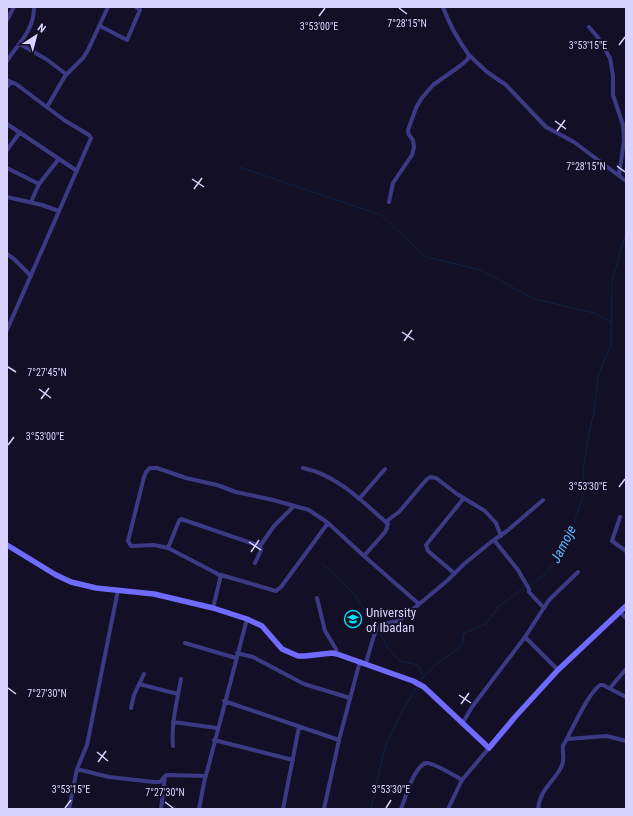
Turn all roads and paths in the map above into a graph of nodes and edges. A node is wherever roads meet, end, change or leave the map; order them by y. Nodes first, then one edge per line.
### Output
1 (14, 7) edge
2 (34, 7) edge
3 (108, 7) edge
4 (136, 7) edge
5 (443, 7) edge
6 (7, 20) edge
7 (100, 26) junction
8 (589, 27) dead end
9 (20, 44) junction
10 (469, 55) junction
11 (7, 60) edge
12 (66, 74) junction
13 (9, 81) edge
14 (7, 87) edge
15 (47, 107) junction
16 (7, 124) edge
17 (20, 132) junction
18 (7, 150) edge
19 (58, 160) junction
20 (7, 168) edge
21 (76, 171) junction
22 (619, 175) junction
23 (626, 181) edge
24 (39, 184) junction
25 (7, 197) edge
26 (31, 202) junction
27 (389, 202) dead end
28 (59, 211) junction
29 (7, 254) edge
30 (31, 276) junction
31 (7, 328) edge
32 (303, 468) dead end
33 (385, 469) dead end
34 (464, 498) junction
35 (359, 499) junction
36 (543, 500) dead end
37 (294, 506) junction
38 (620, 517) dead end
39 (328, 523) junction
40 (388, 524) junction
41 (501, 536) junction
42 (494, 540) junction
43 (7, 545) edge
44 (260, 546) junction
45 (168, 548) junction
46 (626, 551) edge
47 (364, 556) junction
48 (255, 563) dead end
49 (578, 572) dead end
50 (454, 573) junction
51 (221, 575) junction
52 (118, 590) junction
53 (317, 598) dead end
54 (419, 604) junction
55 (626, 606) edge
56 (213, 608) junction
57 (544, 608) junction
58 (620, 612) junction
59 (626, 618) edge
60 (247, 619) junction
61 (525, 637) junction
62 (185, 643) dead end
63 (237, 653) junction
64 (337, 654) junction
65 (236, 658) junction
66 (363, 662) junction
67 (626, 669) edge
68 (558, 670) junction
69 (144, 674) dead end
70 (181, 679) dead end
71 (139, 684) junction
72 (610, 688) junction
73 (178, 694) junction
74 (626, 697) edge
75 (350, 698) junction
76 (224, 701) junction
77 (131, 708) dead end
78 (173, 722) junction
79 (462, 724) junction
80 (299, 726) junction
81 (217, 728) junction
82 (567, 739) junction
83 (214, 740) junction
84 (339, 740) junction
85 (626, 741) edge
86 (173, 746) dead end
87 (489, 748) junction
88 (293, 760) junction
89 (77, 769) junction
90 (165, 776) junction
91 (205, 776) junction
92 (462, 780) junction
93 (69, 809) edge
94 (161, 809) edge
95 (199, 809) edge
96 (282, 809) edge
97 (324, 809) edge
98 (401, 809) edge
99 (448, 809) edge
100 (538, 809) edge

1 - 6 street
2 - 9 street
3 - 7 street
4 - 7 street
5 - 10 street
7 - 12 street
8 - 22 street
9 - 11 street
9 - 12 street
10 - 22 street
10 - 27 street
12 - 15 street
13 - 14 street
13 - 15 street
15 - 21 street
16 - 17 street
17 - 18 street
17 - 19 street
19 - 21 street
19 - 24 street
20 - 24 street
21 - 28 street
22 - 23 street
24 - 26 street
25 - 26 street
26 - 28 street
28 - 30 street
29 - 30 street
30 - 31 street
32 - 35 street
33 - 35 street
34 - 40 street
34 - 41 street
34 - 50 street
35 - 40 street
36 - 41 street
37 - 39 street
37 - 44 street
37 - 45 street
38 - 46 street
39 - 47 street
39 - 51 street
40 - 47 street
41 - 42 street
42 - 50 street
42 - 57 street
43 - 52 street
44 - 45 street
44 - 48 street
45 - 51 street
47 - 54 street
49 - 57 street
50 - 54 street
51 - 56 street
52 - 56 street
52 - 89 street
53 - 64 street
54 - 66 street
55 - 58 street
56 - 60 street
57 - 61 street
58 - 59 street
58 - 68 street
60 - 63 street
60 - 64 street
61 - 68 street
61 - 79 street
62 - 65 street
63 - 65 street
63 - 75 street
64 - 66 street
65 - 76 street
66 - 75 street
66 - 79 street
67 - 72 street
68 - 87 street
69 - 71 street
70 - 73 street
71 - 73 street
71 - 77 street
72 - 74 street
72 - 82 street
73 - 78 street
75 - 84 street
76 - 80 street
76 - 81 street
78 - 81 street
78 - 86 street
79 - 87 street
80 - 84 street
80 - 88 street
81 - 83 street
82 - 85 street
82 - 100 street
83 - 88 street
83 - 91 street
84 - 97 street
87 - 92 street
88 - 96 street
89 - 90 street
89 - 93 street
90 - 91 street
90 - 94 street
91 - 95 street
92 - 98 street
92 - 99 street

